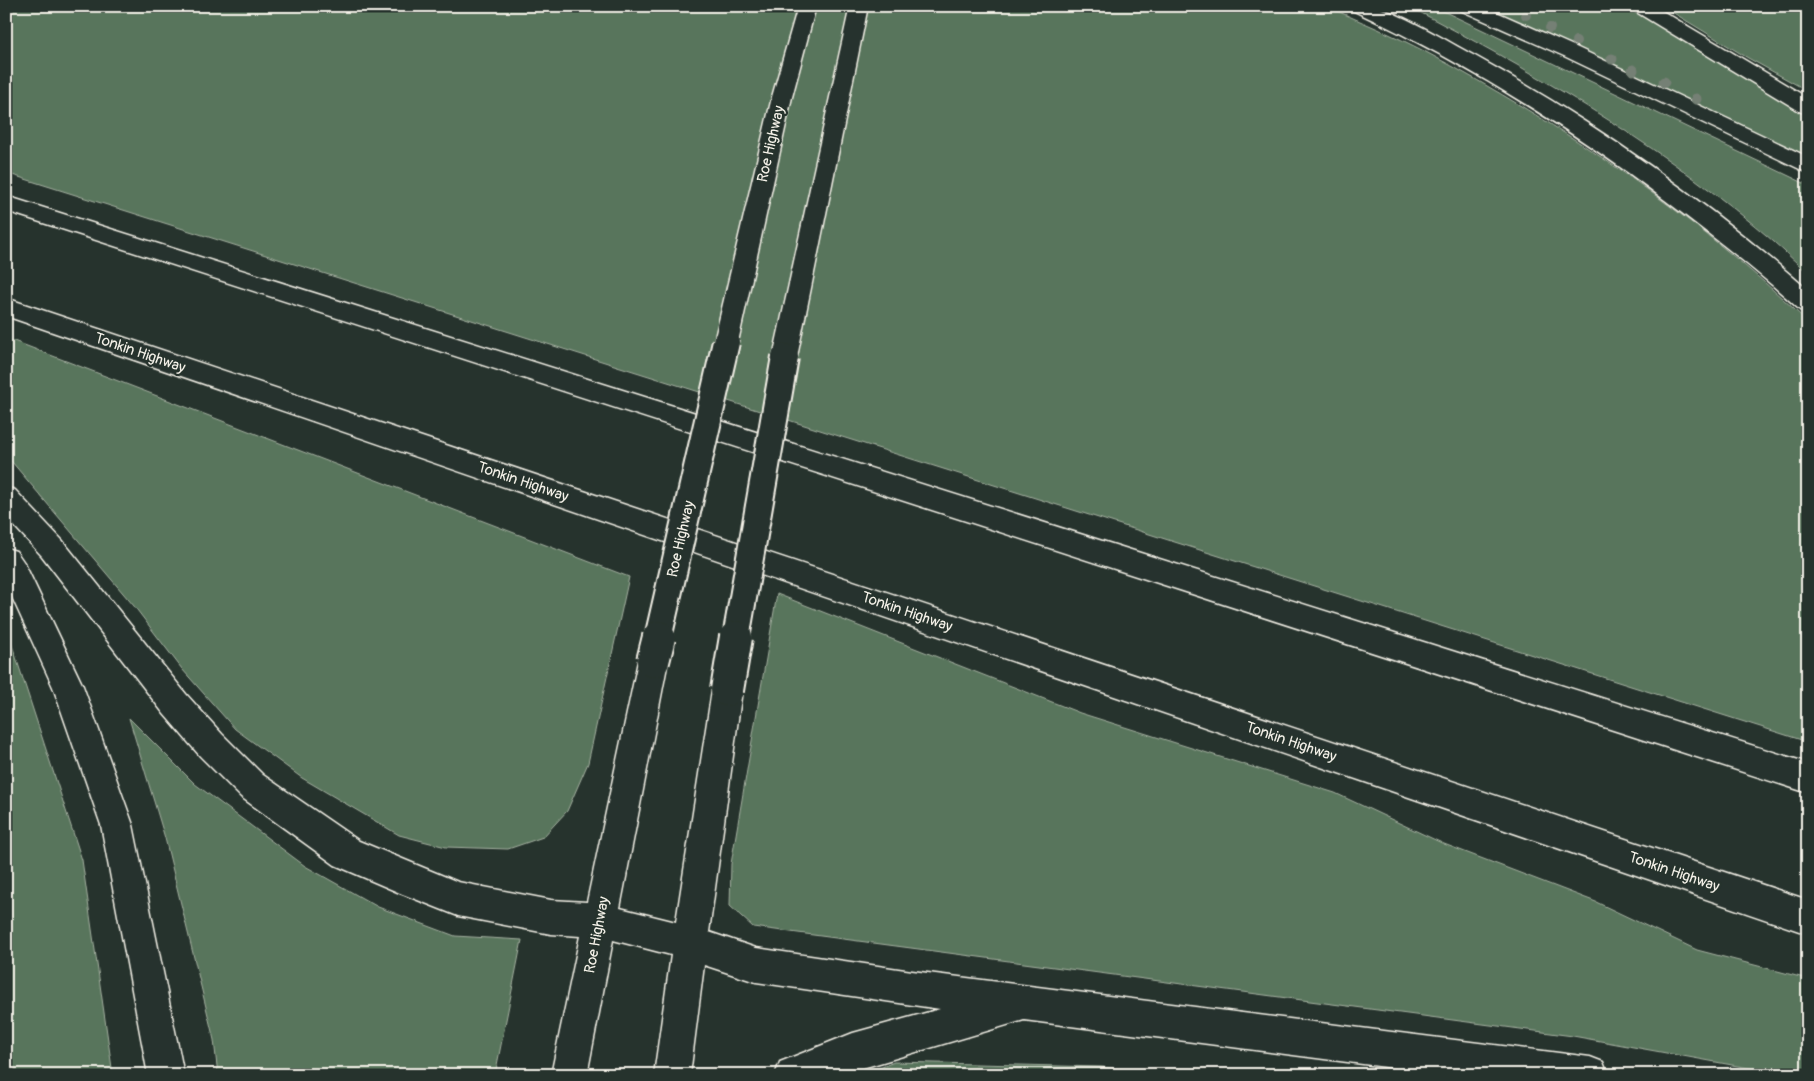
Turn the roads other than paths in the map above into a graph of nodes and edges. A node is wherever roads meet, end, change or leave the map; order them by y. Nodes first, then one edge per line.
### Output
1 (807, 6) edge
2 (859, 6) edge
3 (1359, 6) edge
4 (1467, 6) edge
5 (1640, 6) edge
6 (1808, 107) edge
7 (1808, 166) edge
8 (6, 203) edge
9 (1808, 304) edge
10 (6, 307) edge
11 (6, 498) edge
12 (6, 560) edge
13 (1808, 778) edge
14 (1808, 917) edge
15 (600, 920) junction
16 (691, 942) junction
17 (1028, 1002) junction
18 (166, 1075) edge
19 (570, 1075) edge
20 (672, 1075) edge
21 (793, 1075) edge
22 (1590, 1075) edge

1 - 15 highway, Roe Highway, bridge
2 - 16 highway, bridge
3 - 9 highway
4 - 7 highway
5 - 6 highway
8 - 13 highway
10 - 14 highway, Tonkin Highway
11 - 15 highway
12 - 18 highway
15 - 16 highway
15 - 19 highway, Roe Highway
16 - 17 highway
16 - 20 highway
17 - 21 highway
17 - 22 highway

